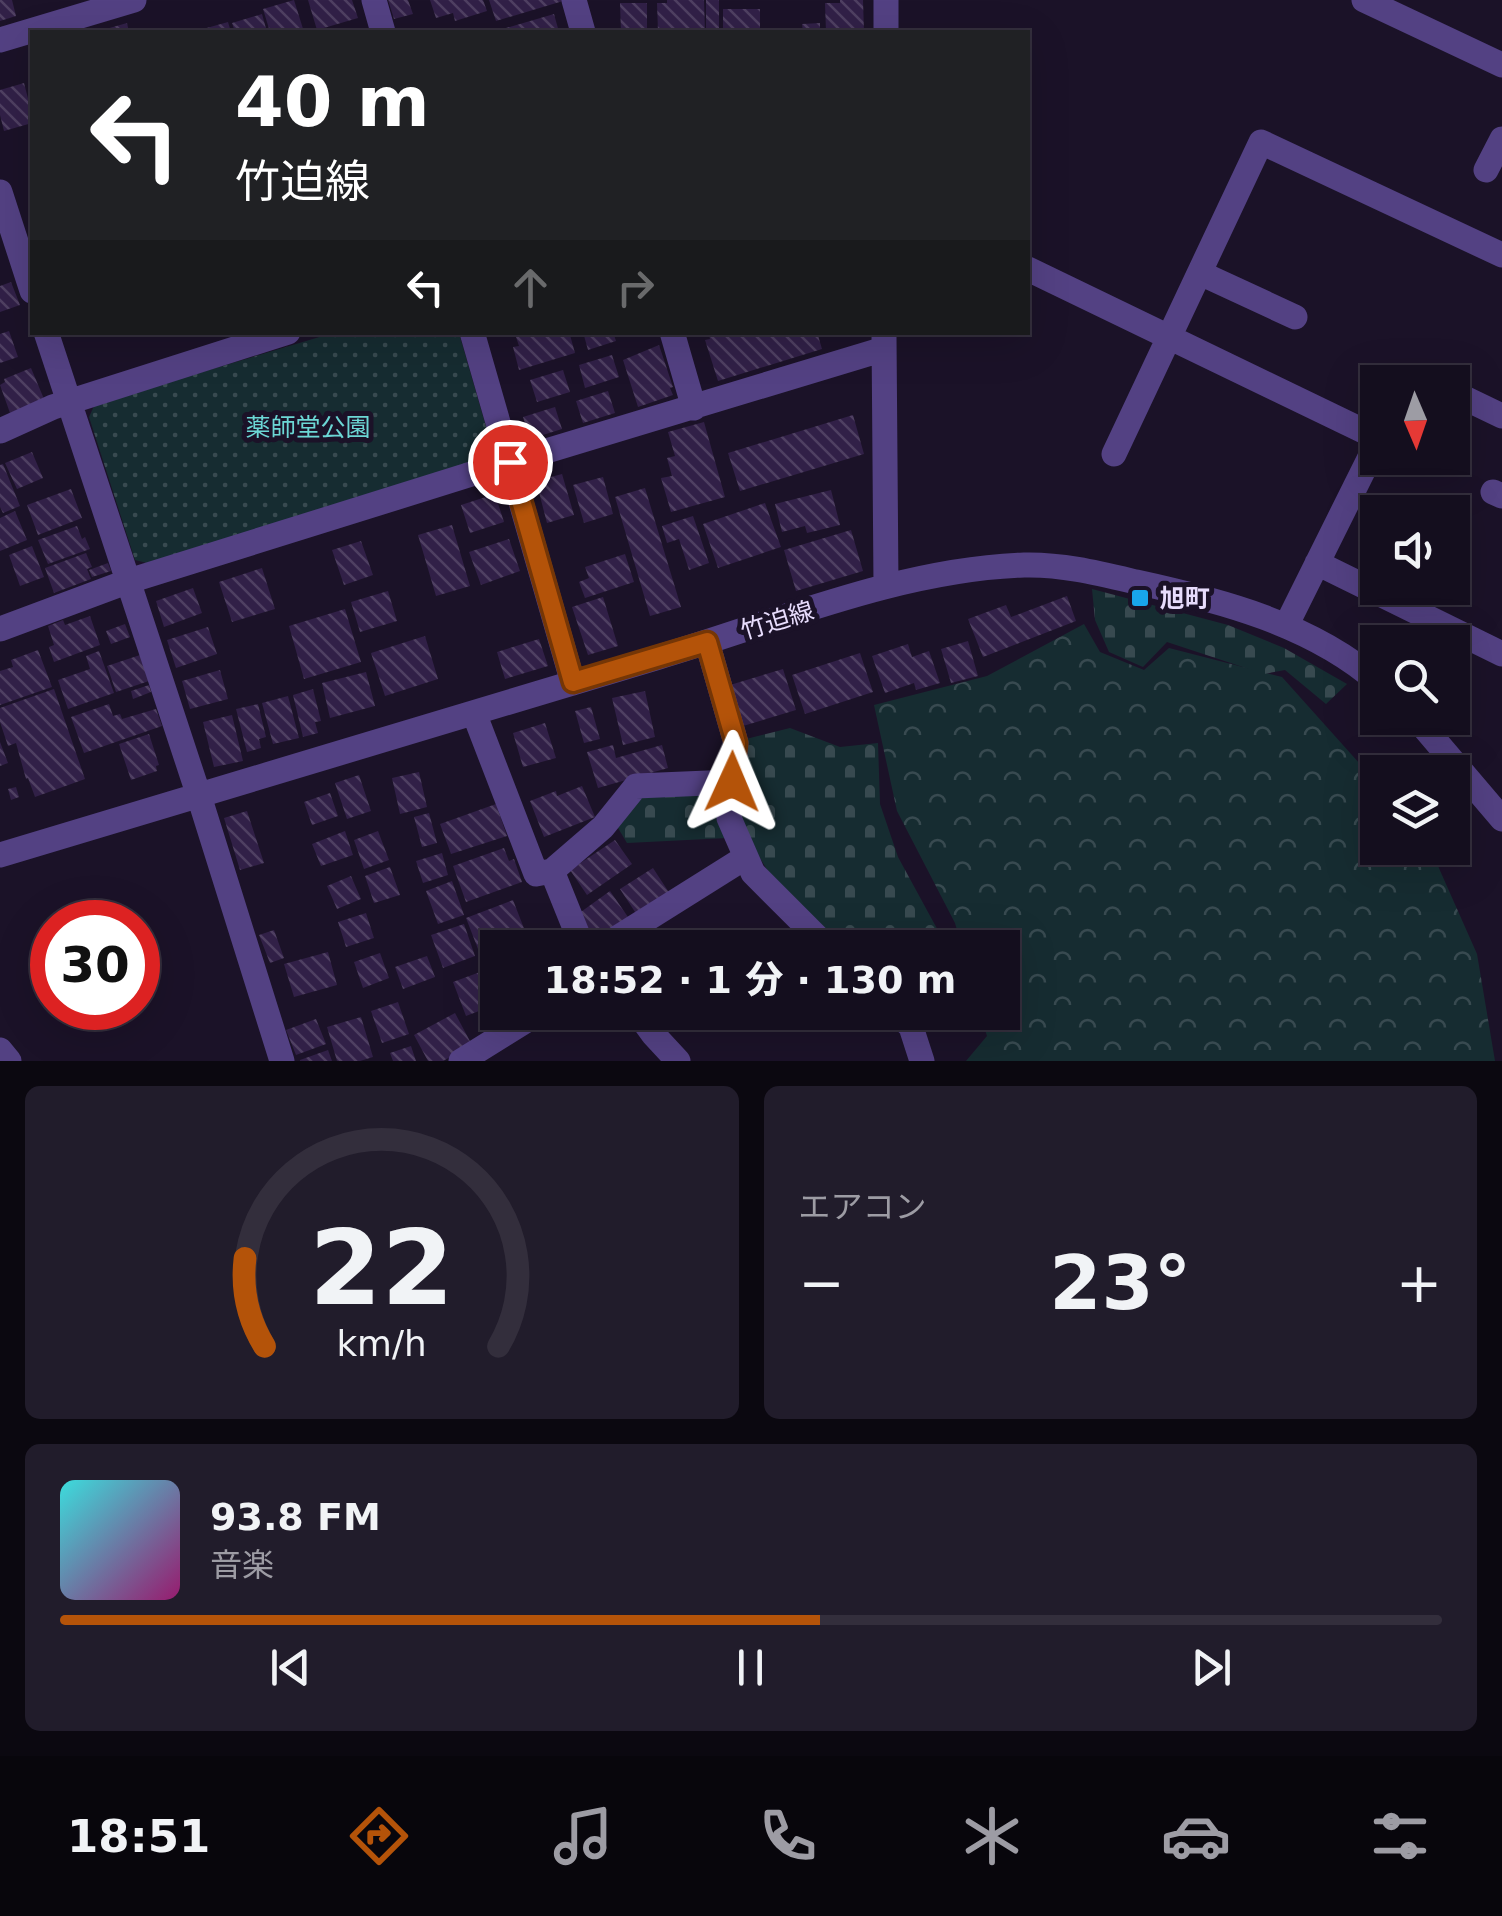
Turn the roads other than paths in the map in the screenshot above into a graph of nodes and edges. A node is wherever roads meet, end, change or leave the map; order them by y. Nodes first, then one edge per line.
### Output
1 (132, 0) edge
2 (374, 0) edge
3 (574, 0) edge
4 (886, 0) edge
5 (1364, 0) edge
6 (33, 30) edge
7 (382, 30) edge
8 (582, 30) edge
9 (886, 30) edge
10 (30, 31) edge
11 (0, 40) edge
12 (1502, 65) edge
13 (1502, 139) edge
14 (1486, 170) dead end
15 (0, 192) edge
16 (22, 227) edge
17 (1502, 256) edge
18 (1030, 270) edge
19 (1200, 273) junction
20 (30, 278) edge
21 (1294, 316) dead end
22 (47, 335) edge
23 (279, 335) edge
24 (473, 335) edge
25 (673, 335) edge
26 (1170, 337) junction
27 (884, 341) edge
28 (1470, 401) edge
29 (69, 403) junction
30 (694, 408) junction
31 (1502, 416) edge
32 (0, 431) edge
33 (1360, 431) edge
34 (1114, 454) dead end
35 (510, 462) junction
36 (1361, 475) edge
37 (1317, 564) junction
38 (129, 582) junction
39 (886, 586) junction
40 (1286, 626) junction
41 (0, 629) edge
42 (707, 642) junction
43 (1502, 654) edge
44 (1360, 670) edge
45 (573, 682) junction
46 (474, 713) junction
47 (1430, 735) edge
48 (732, 782) junction
49 (199, 796) junction
50 (1502, 819) edge
51 (0, 855) edge
52 (746, 857) junction
53 (552, 871) junction
54 (575, 930) edge
55 (630, 930) edge
56 (810, 930) edge
57 (511, 1030) edge
58 (650, 1030) edge
59 (912, 1030) edge
60 (0, 1050) edge
61 (9, 1061) edge
62 (282, 1061) edge
63 (462, 1061) edge
64 (678, 1061) edge
65 (922, 1061) edge

1 - 6 street
2 - 7 street
3 - 8 street
4 - 9 street
5 - 12 street
10 - 11 street
13 - 14 street
15 - 16 street
16 - 20 street
17 - 19 street
18 - 26 street
19 - 21 street
19 - 26 street
22 - 29 street
23 - 29 street
24 - 35 street
25 - 30 street
26 - 33 street
26 - 34 street
27 - 30 street
27 - 39 street
28 - 31 street
29 - 32 street
29 - 38 street
30 - 35 street
35 - 38 street
35 - 45 street
36 - 37 street
37 - 40 street
37 - 43 street
38 - 41 street
38 - 49 street
39 - 40 street, 竹迫線
39 - 42 street, 竹迫線
40 - 44 street, 竹迫線
42 - 45 street, 竹迫線
42 - 48 street
45 - 46 street, 竹迫線
46 - 49 street, 竹迫線
46 - 53 street
47 - 50 street
48 - 52 street
48 - 53 street
49 - 51 street, 竹迫線
49 - 62 street
52 - 55 street
52 - 56 street
53 - 54 street
57 - 63 street
58 - 64 street
59 - 65 street
60 - 61 street

